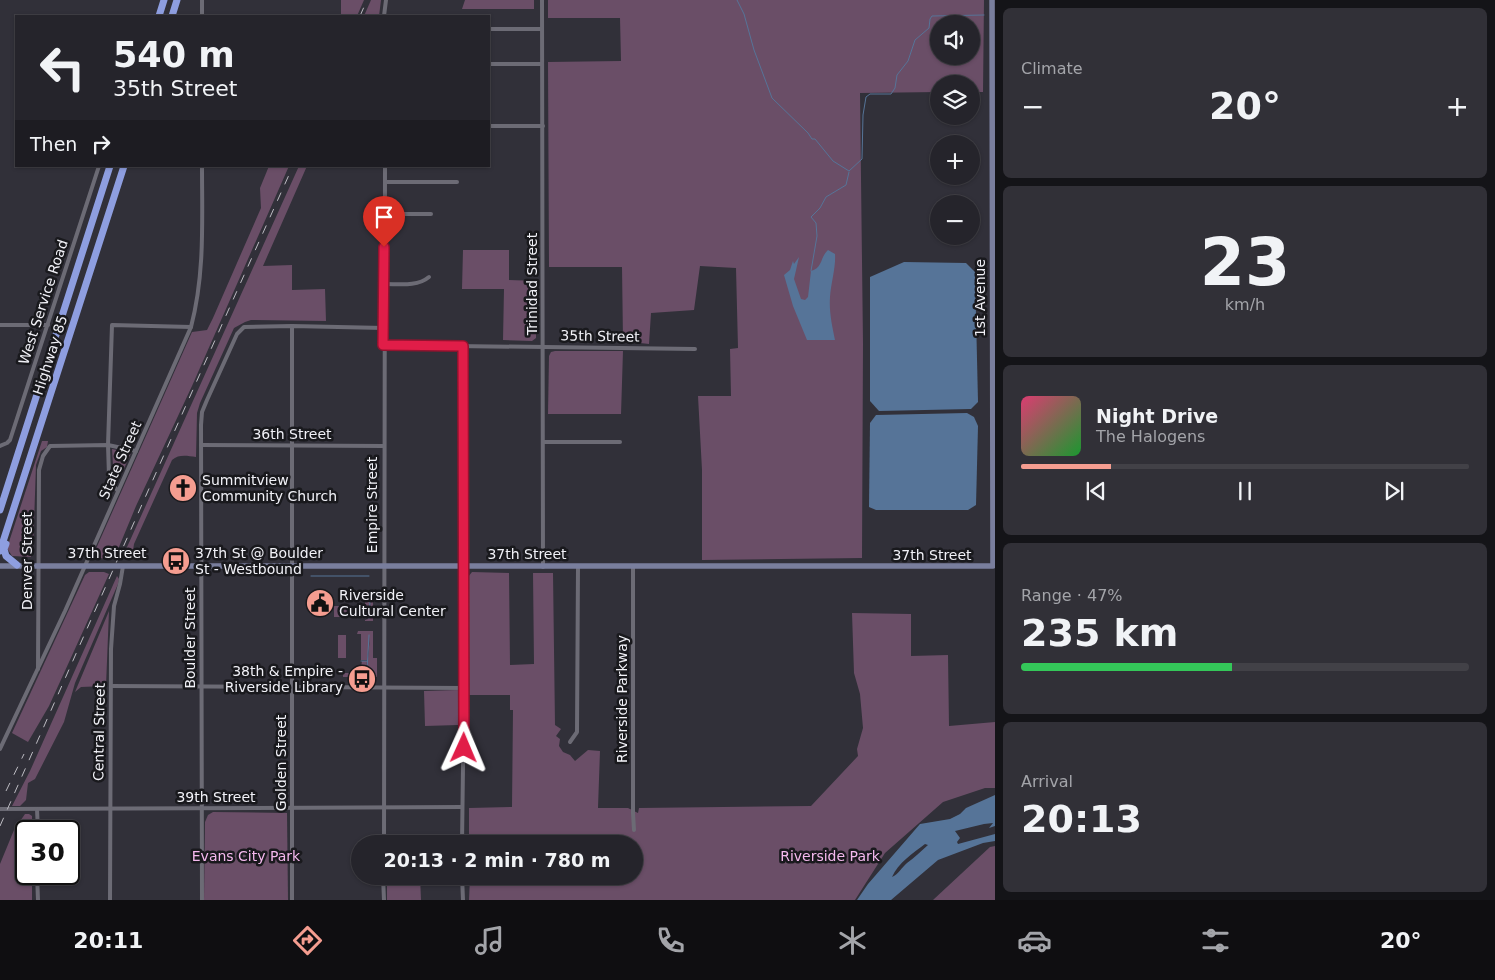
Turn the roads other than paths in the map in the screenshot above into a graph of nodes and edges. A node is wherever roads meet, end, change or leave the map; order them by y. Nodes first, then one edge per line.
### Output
1 (164, 0) edge
2 (177, 0) edge
3 (202, 0) edge
4 (386, 0) edge
5 (542, 0) edge
6 (992, 0) edge
7 (159, 15) edge
8 (172, 15) edge
9 (202, 15) edge
10 (384, 15) edge
11 (490, 29) edge
12 (541, 29) junction
13 (490, 64) edge
14 (542, 64) junction
15 (490, 126) edge
16 (543, 126) junction
17 (99, 167) edge
18 (110, 167) edge
19 (124, 167) edge
20 (202, 167) edge
21 (385, 167) edge
22 (385, 182) junction
23 (457, 182) dead end
24 (384, 214) junction
25 (431, 214) dead end
26 (429, 277) dead end
27 (385, 284) junction
28 (0, 325) edge
29 (48, 325) junction
30 (292, 326) junction
31 (191, 327) junction
32 (384, 328) junction
33 (383, 345) junction
34 (463, 346) junction
35 (543, 346) junction
36 (695, 349) dead end
37 (543, 442) junction
38 (620, 442) dead end
39 (108, 445) junction
40 (201, 445) junction
41 (292, 445) junction
42 (0, 446) edge
43 (383, 446) junction
44 (136, 451) junction
45 (24, 478) junction
46 (118, 491) junction
47 (0, 510) edge
48 (0, 550) edge
49 (38, 565) junction
50 (0, 566) edge
51 (17, 566) junction
52 (85, 566) junction
53 (123, 566) junction
54 (201, 566) junction
55 (292, 566) junction
56 (383, 566) junction
57 (462, 566) junction
58 (993, 566) joint
59 (543, 567) junction
60 (578, 567) junction
61 (633, 567) junction
62 (38, 671) junction
63 (111, 686) junction
64 (201, 687) junction
65 (292, 687) junction
66 (383, 688) junction
67 (464, 688) junction
68 (570, 742) dead end
69 (0, 749) edge
70 (383, 807) junction
71 (462, 807) junction
72 (110, 808) junction
73 (201, 808) junction
74 (292, 808) junction
75 (0, 809) edge
76 (38, 809) junction
77 (38, 820) edge
78 (634, 830) dead end
79 (384, 835) edge
80 (462, 835) edge
81 (38, 885) edge
82 (384, 885) edge
83 (462, 885) edge
84 (38, 900) edge
85 (110, 900) edge
86 (202, 900) edge
87 (292, 900) edge
88 (384, 900) edge
89 (463, 900) edge

1 - 7 highway
2 - 8 highway
3 - 9 street
4 - 10 street
5 - 12 street, Trinidad Street
6 - 58 main road, 1st Avenue
11 - 12 street
12 - 14 street, Trinidad Street
13 - 14 street
14 - 16 street, Trinidad Street
15 - 16 street
16 - 35 street, Trinidad Street
17 - 29 street, West Service Road
18 - 47 highway, Highway 85
19 - 45 highway, Highway 85
20 - 31 street, State Street
21 - 22 street, Empire Street
22 - 23 street
22 - 24 street, Empire Street
24 - 25 street
24 - 27 street, Empire Street
26 - 27 street
27 - 32 street, Empire Street
28 - 29 street
29 - 42 street, West Service Road
30 - 32 street
30 - 40 street, Boulder Street
30 - 41 street, Golden Street
31 - 39 street
31 - 44 street, State Street
32 - 33 street, Empire Street
33 - 34 street, 35th Street
33 - 43 street, Empire Street
34 - 35 street, 35th Street
34 - 57 street
35 - 36 street, 35th Street
35 - 37 street, Trinidad Street
37 - 38 street
37 - 59 street, Trinidad Street
39 - 44 street
39 - 46 street
39 - 49 street, Denver Street
40 - 41 street, 36th Street
40 - 54 street, Boulder Street
41 - 43 street, 36th Street
41 - 55 street, Golden Street
43 - 56 street, Empire Street
44 - 46 street, State Street
45 - 48 highway, Highway 85
45 - 51 highway
46 - 52 street, State Street
49 - 51 main road, 37th Street
49 - 52 main road, 37th Street
49 - 62 street, Denver Street
50 - 51 main road, 37th Street
52 - 53 main road, 37th Street
52 - 62 street, State Street
53 - 54 main road, 37th Street
53 - 63 street, Central Street
54 - 55 main road, 37th Street
54 - 64 street, Boulder Street
55 - 56 main road, 37th Street
55 - 65 street, Golden Street
56 - 57 main road, 37th Street
56 - 66 street, Empire Street
57 - 59 main road, 37th Street
57 - 67 street
58 - 61 main road, 37th Street
59 - 60 main road, 37th Street
60 - 61 main road, 37th Street
60 - 68 street
61 - 78 street, Riverside Parkway
62 - 69 street, State Street
63 - 64 street
63 - 72 street, Central Street
64 - 65 street
64 - 73 street, Boulder Street
65 - 66 street
65 - 74 street, Golden Street
66 - 67 street
66 - 70 street, Empire Street
67 - 71 street
70 - 71 street, 39th Street
70 - 74 street, 39th Street
70 - 79 street, Empire Street
71 - 80 street
72 - 73 street, 39th Street
72 - 76 street, 39th Street
72 - 85 street, Central Street
73 - 74 street, 39th Street
73 - 86 street, Boulder Street
74 - 87 street, Golden Street
75 - 76 street, 39th Street
76 - 77 street
81 - 84 street
82 - 88 street
83 - 89 street

